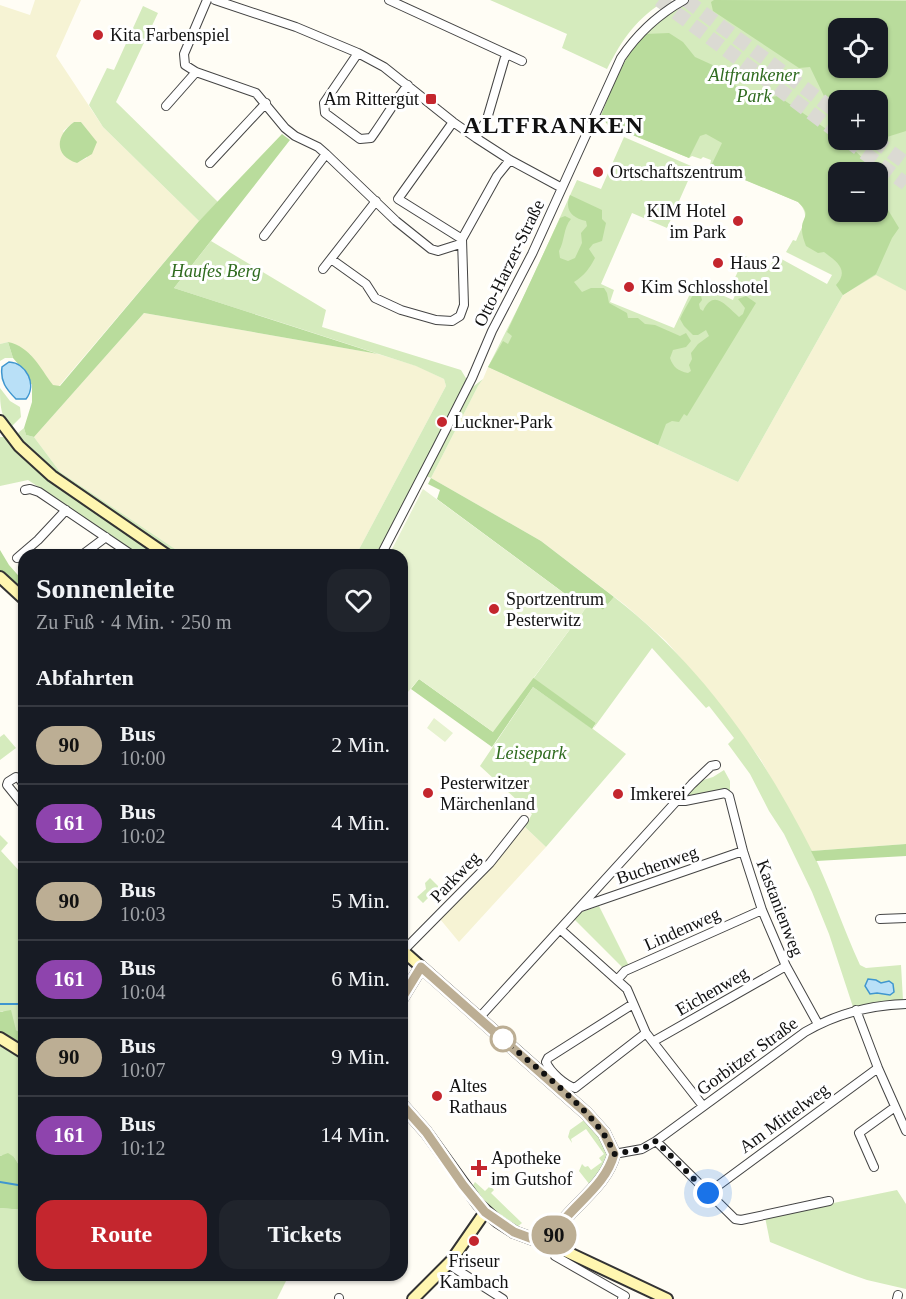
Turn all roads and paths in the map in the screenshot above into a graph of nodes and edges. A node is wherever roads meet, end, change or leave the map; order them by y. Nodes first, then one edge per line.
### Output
1 (207, 0) edge
2 (215, 0) edge
3 (389, 0) edge
4 (684, 0) edge
5 (358, 53) junction
6 (506, 54) junction
7 (522, 61) dead end
8 (196, 72) junction
9 (408, 85) junction
10 (266, 103) junction
11 (166, 106) dead end
12 (453, 122) junction
13 (476, 138) junction
14 (326, 154) junction
15 (510, 160) junction
16 (210, 163) dead end
17 (562, 188) junction
18 (376, 201) junction
19 (264, 236) dead end
20 (461, 242) junction
21 (330, 259) junction
22 (323, 269) dead end
23 (0, 421) edge
24 (25, 490) dead end
25 (66, 510) junction
26 (106, 537) junction
27 (28, 549) edge
28 (90, 549) edge
29 (123, 549) edge
30 (157, 549) edge
31 (384, 549) edge
32 (0, 577) edge
33 (18, 594) edge
34 (716, 765) dead end
35 (18, 778) edge
36 (18, 799) edge
37 (676, 801) junction
38 (524, 820) dead end
39 (743, 851) junction
40 (580, 908) junction
41 (762, 910) junction
42 (906, 918) edge
43 (880, 919) dead end
44 (560, 928) junction
45 (408, 944) edge
46 (408, 955) edge
47 (786, 966) junction
48 (421, 967) junction
49 (617, 980) junction
50 (408, 988) edge
51 (633, 1004) junction
52 (906, 1004) edge
53 (856, 1011) junction
54 (479, 1018) junction
55 (818, 1024) junction
56 (646, 1033) junction
57 (0, 1038) edge
58 (654, 1041) junction
59 (18, 1049) edge
60 (878, 1068) junction
61 (703, 1106) junction
62 (896, 1107) junction
63 (408, 1112) edge
64 (906, 1131) edge
65 (656, 1141) junction
66 (614, 1154) junction
67 (874, 1167) dead end
68 (708, 1193) junction
69 (829, 1201) dead end
70 (485, 1212) junction
71 (552, 1247) junction
72 (448, 1264) junction
73 (413, 1299) edge
74 (503, 1299) edge
75 (622, 1299) edge
76 (667, 1299) edge

1 - 8 street
2 - 5 street
3 - 6 street
4 - 17 street, Otto-Harzer-Straße
5 - 9 street
5 - 9 street
6 - 7 street
6 - 13 street
8 - 10 street
8 - 11 street
9 - 12 street
10 - 14 street
10 - 16 street
12 - 13 street
12 - 20 street
13 - 15 street
14 - 18 street
14 - 19 street
15 - 17 street
15 - 20 street
17 - 31 street, Otto-Harzer-Straße
18 - 20 street
18 - 21 street
20 - 21 street
21 - 22 street
23 - 30 street
24 - 25 street
25 - 26 street
25 - 27 street
26 - 28 street
26 - 29 street
32 - 33 street
34 - 37 street
35 - 36 street
37 - 39 street, Kastanienweg
37 - 40 street
38 - 45 street, Parkweg
39 - 40 street, Buchenweg
39 - 41 street, Kastanienweg
40 - 44 street
41 - 47 street, Kastanienweg
41 - 49 street, Lindenweg
42 - 43 street
44 - 49 street
44 - 54 street
46 - 48 street
47 - 55 street, Kastanienweg
47 - 58 street, Eichenweg
48 - 50 street
48 - 54 street
49 - 51 street
51 - 56 street
51 - 56 street
52 - 53 street, Gorbitzer Straße
53 - 55 street, Gorbitzer Straße
53 - 60 street
54 - 66 street
55 - 61 street, Gorbitzer Straße
56 - 58 street
57 - 59 street
58 - 61 street
60 - 62 street
60 - 68 street, Am Mittelweg
61 - 65 street, Gorbitzer Straße
62 - 64 street
62 - 67 street
63 - 70 street
65 - 66 street, Gorbitzer Straße
65 - 68 street
66 - 71 street
68 - 69 street
70 - 71 street
70 - 72 street
71 - 75 street
71 - 76 street
72 - 73 street
72 - 74 street

